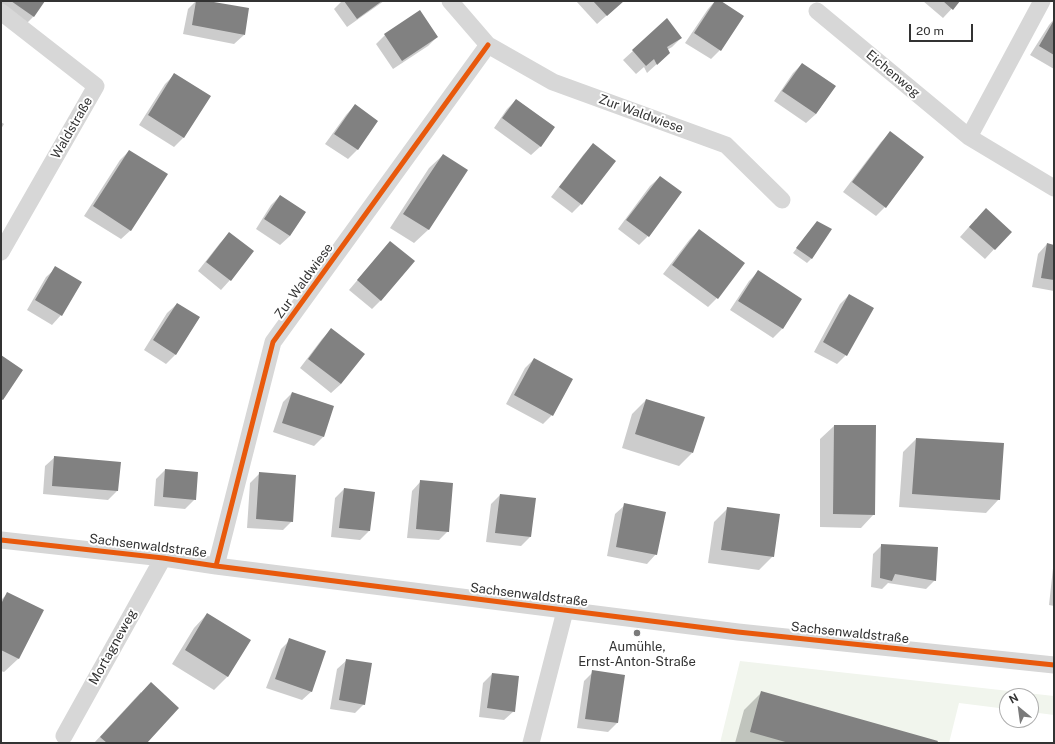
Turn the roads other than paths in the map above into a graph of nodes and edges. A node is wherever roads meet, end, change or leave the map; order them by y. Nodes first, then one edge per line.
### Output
1 (450, 1) edge
2 (1042, 1) edge
3 (817, 11) dead end
4 (1, 12) edge
5 (488, 45) junction
6 (969, 137) junction
7 (1054, 188) edge
8 (782, 200) dead end
9 (1, 252) edge
10 (1, 540) edge
11 (163, 558) junction
12 (216, 566) junction
13 (565, 611) junction
14 (1054, 665) edge
15 (64, 736) dead end
16 (531, 743) edge

1 - 5 street, Zur Waldwiese
2 - 6 street
3 - 6 street, Eichenweg
4 - 9 street, Waldstraße
5 - 8 street, Zur Waldwiese
5 - 12 street, Zur Waldwiese
6 - 7 street, Eichenweg
10 - 11 street, Sachsenwaldstraße
11 - 12 street, Sachsenwaldstraße
11 - 15 street, Mortagneweg
12 - 13 street, Sachsenwaldstraße
13 - 14 street, Sachsenwaldstraße
13 - 16 street

